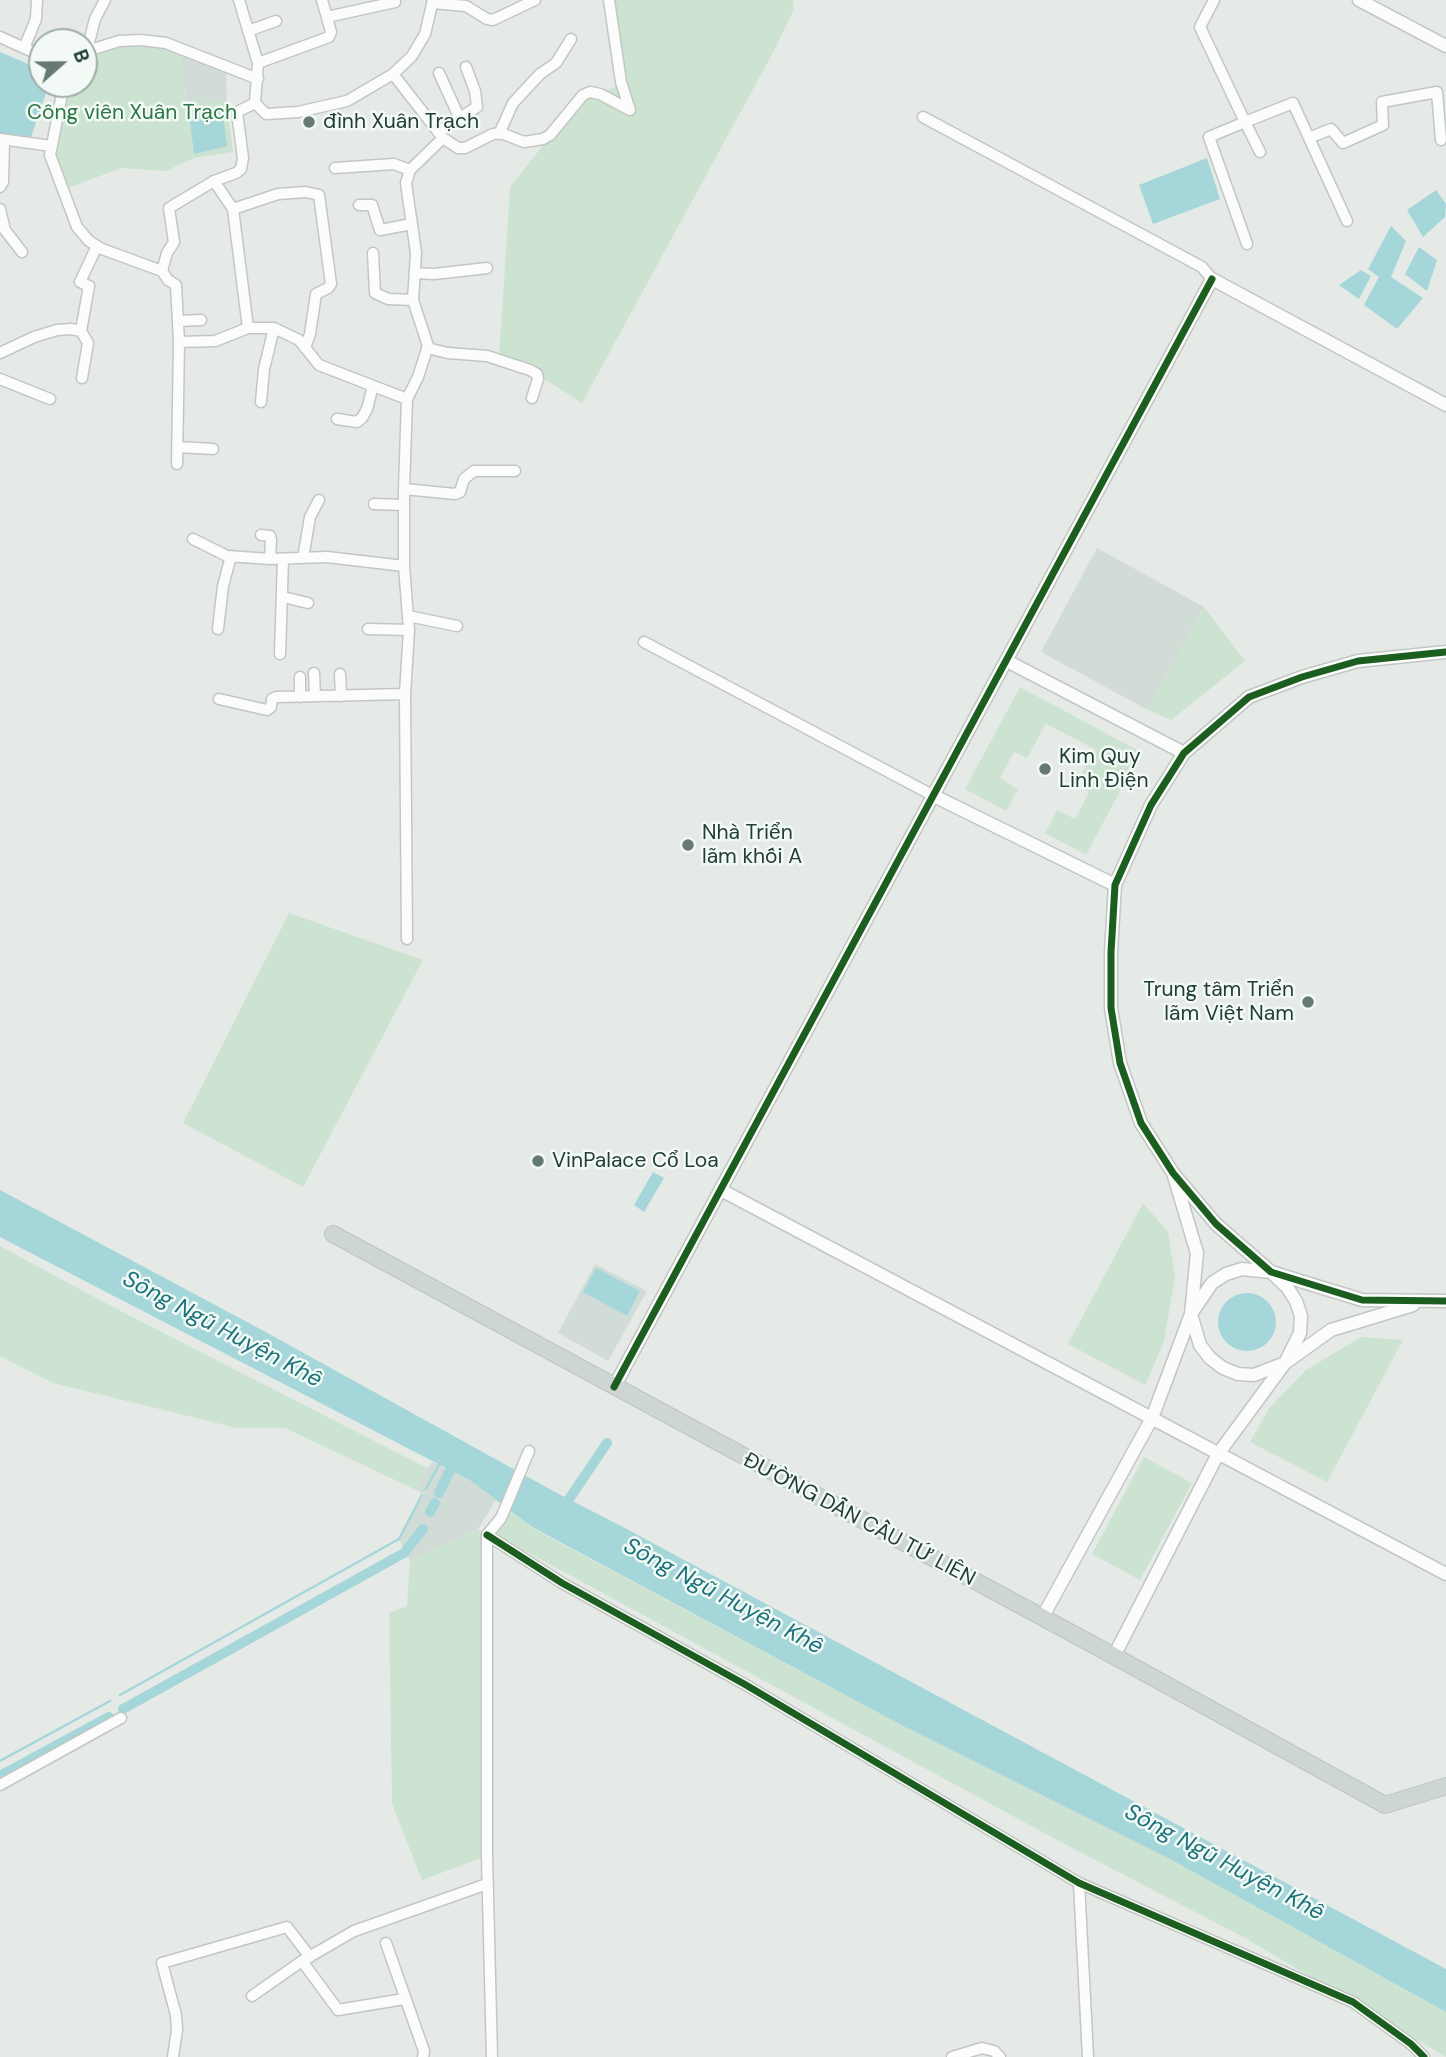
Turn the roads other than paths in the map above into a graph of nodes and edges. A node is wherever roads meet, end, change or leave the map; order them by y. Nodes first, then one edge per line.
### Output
1 (37, 0) edge
2 (104, 0) edge
3 (239, 0) edge
4 (322, 0) edge
5 (535, 0) edge
6 (609, 0) edge
7 (1214, 0) edge
8 (1359, 0) edge
9 (433, 1) edge
10 (395, 2) dead end
11 (327, 17) junction
12 (276, 21) dead end
13 (92, 28) edge
14 (248, 31) junction
15 (0, 37) edge
16 (570, 39) dead end
17 (1446, 46) edge
18 (98, 47) edge
19 (24, 48) junction
20 (28, 50) edge
21 (258, 63) junction
22 (467, 67) dead end
23 (439, 73) dead end
24 (393, 74) junction
25 (258, 79) junction
26 (621, 82) junction
27 (600, 94) junction
28 (61, 98) edge
29 (255, 103) junction
30 (923, 117) dead end
31 (460, 118) junction
32 (1245, 122) junction
33 (499, 134) junction
34 (441, 135) junction
35 (1309, 138) junction
36 (2, 140) edge
37 (1441, 140) dead end
38 (52, 146) junction
39 (1260, 152) dead end
40 (335, 168) dead end
41 (410, 170) junction
42 (214, 181) junction
43 (0, 187) edge
44 (359, 205) dead end
45 (0, 209) edge
46 (233, 209) junction
47 (1347, 221) dead end
48 (412, 224) junction
49 (1247, 244) dead end
50 (97, 246) junction
51 (22, 252) dead end
52 (373, 253) dead end
53 (487, 268) dead end
54 (162, 271) junction
55 (415, 273) junction
56 (1212, 279) junction
57 (413, 300) junction
58 (201, 320) dead end
59 (178, 321) junction
60 (248, 328) junction
61 (274, 328) junction
62 (81, 331) junction
63 (178, 342) junction
64 (305, 348) junction
65 (428, 348) junction
66 (0, 353) edge
67 (82, 377) dead end
68 (0, 379) edge
69 (373, 386) junction
70 (532, 398) dead end
71 (50, 399) dead end
72 (407, 399) junction
73 (261, 402) dead end
74 (1446, 405) edge
75 (337, 419) dead end
76 (177, 447) junction
77 (214, 449) dead end
78 (177, 464) dead end
79 (515, 471) dead end
80 (404, 489) junction
81 (319, 500) dead end
82 (374, 504) dead end
83 (404, 505) junction
84 (261, 535) dead end
85 (193, 539) dead end
86 (231, 556) junction
87 (303, 558) junction
88 (270, 559) junction
89 (284, 559) junction
90 (404, 566) junction
91 (283, 597) junction
92 (308, 603) dead end
93 (408, 616) junction
94 (457, 626) dead end
95 (218, 629) dead end
96 (368, 629) dead end
97 (409, 630) junction
98 (644, 642) dead end
99 (1446, 652) edge
100 (280, 654) dead end
101 (1007, 661) junction
102 (314, 673) dead end
103 (340, 674) dead end
104 (300, 677) dead end
105 (405, 694) junction
106 (315, 696) junction
107 (341, 696) junction
108 (300, 697) junction
109 (219, 699) dead end
110 (1184, 753) junction
111 (934, 796) junction
112 (1115, 885) junction
113 (407, 939) dead end
114 (1172, 1173) junction
115 (721, 1190) junction
116 (333, 1234) dead end
117 (1271, 1272) junction
118 (1446, 1301) edge
119 (1424, 1302) junction
120 (1191, 1314) junction
121 (1285, 1363) junction
122 (614, 1387) junction
123 (1152, 1418) junction
124 (529, 1451) dead end
125 (1218, 1454) junction
126 (487, 1535) junction
127 (1446, 1574) edge
128 (1042, 1618) junction
129 (1114, 1656) junction
130 (121, 1718) dead end
131 (0, 1784) edge
132 (1446, 1786) edge
133 (1079, 1883) junction
134 (487, 1884) junction
135 (386, 1943) dead end
136 (306, 1959) junction
137 (252, 1996) dead end
138 (404, 1999) junction
139 (173, 2057) edge
140 (423, 2057) edge
141 (492, 2057) edge
142 (952, 2057) edge
143 (1000, 2057) edge
144 (1088, 2057) edge
145 (1424, 2057) edge

1 - 19 street
2 - 13 street
3 - 14 street
4 - 11 street
5 - 9 street
6 - 26 street
7 - 32 street
8 - 17 street
9 - 24 street
10 - 11 street
11 - 21 street
12 - 14 street
14 - 21 street
15 - 19 street
16 - 33 street
18 - 25 street
19 - 20 street
21 - 25 street
22 - 31 street
23 - 31 street
24 - 29 street
24 - 34 street
25 - 29 street
26 - 27 street
26 - 27 street
27 - 33 street
28 - 38 street
29 - 42 street
30 - 56 street
31 - 34 street
32 - 35 street
32 - 39 street
32 - 49 street
33 - 34 street
34 - 41 street
35 - 37 street
35 - 47 street
36 - 38 street
36 - 43 street
38 - 50 street
40 - 41 street
41 - 48 street
42 - 46 street
42 - 54 street
44 - 48 street
45 - 51 street
46 - 60 street
46 - 64 street
48 - 55 street
50 - 54 street
50 - 62 street
52 - 57 street
53 - 55 street
54 - 59 street
55 - 57 street
56 - 74 street
56 - 101 street
57 - 65 street
58 - 59 street
59 - 63 street
60 - 61 street
60 - 63 street
61 - 64 street
61 - 73 street
62 - 66 street
62 - 67 street
63 - 76 street
64 - 69 street
65 - 70 street
65 - 72 street
68 - 71 street
69 - 72 street
69 - 75 street
72 - 80 street
76 - 77 street
76 - 78 street
79 - 80 street
80 - 83 street
81 - 87 street
82 - 83 street
83 - 90 street
84 - 88 street
85 - 86 street
86 - 88 street
86 - 95 street
87 - 89 street
87 - 90 street
88 - 89 street
89 - 91 street
90 - 93 street
91 - 92 street
91 - 100 street
93 - 94 street
93 - 97 street
96 - 97 street
97 - 105 street
98 - 111 street
99 - 110 street
101 - 110 street
101 - 111 street
102 - 106 street
103 - 107 street
104 - 108 street
105 - 107 street
105 - 113 street
106 - 107 street
106 - 108 street
108 - 109 street
110 - 112 street
111 - 112 street
111 - 115 street
112 - 114 street
114 - 117 street
114 - 120 street
115 - 122 street
115 - 123 street
116 - 122 main road, ĐƯỜNG DẪN CẦU TỨ LIÊN
117 - 119 street
117 - 120 street
117 - 121 street
118 - 119 street
119 - 121 street
120 - 121 street
120 - 123 street
121 - 125 street
122 - 128 main road, ĐƯỜNG DẪN CẦU TỨ LIÊN
123 - 125 street
123 - 128 street
124 - 126 street
125 - 127 street
125 - 129 street
126 - 133 street
126 - 134 street
128 - 129 main road, ĐƯỜNG DẪN CẦU TỨ LIÊN
129 - 132 main road, ĐƯỜNG DẪN CẦU TỨ LIÊN
130 - 131 street
133 - 144 street
133 - 145 street
134 - 136 street
134 - 141 street
135 - 138 street
136 - 137 street
136 - 138 street
136 - 139 street
138 - 140 street
142 - 143 street

